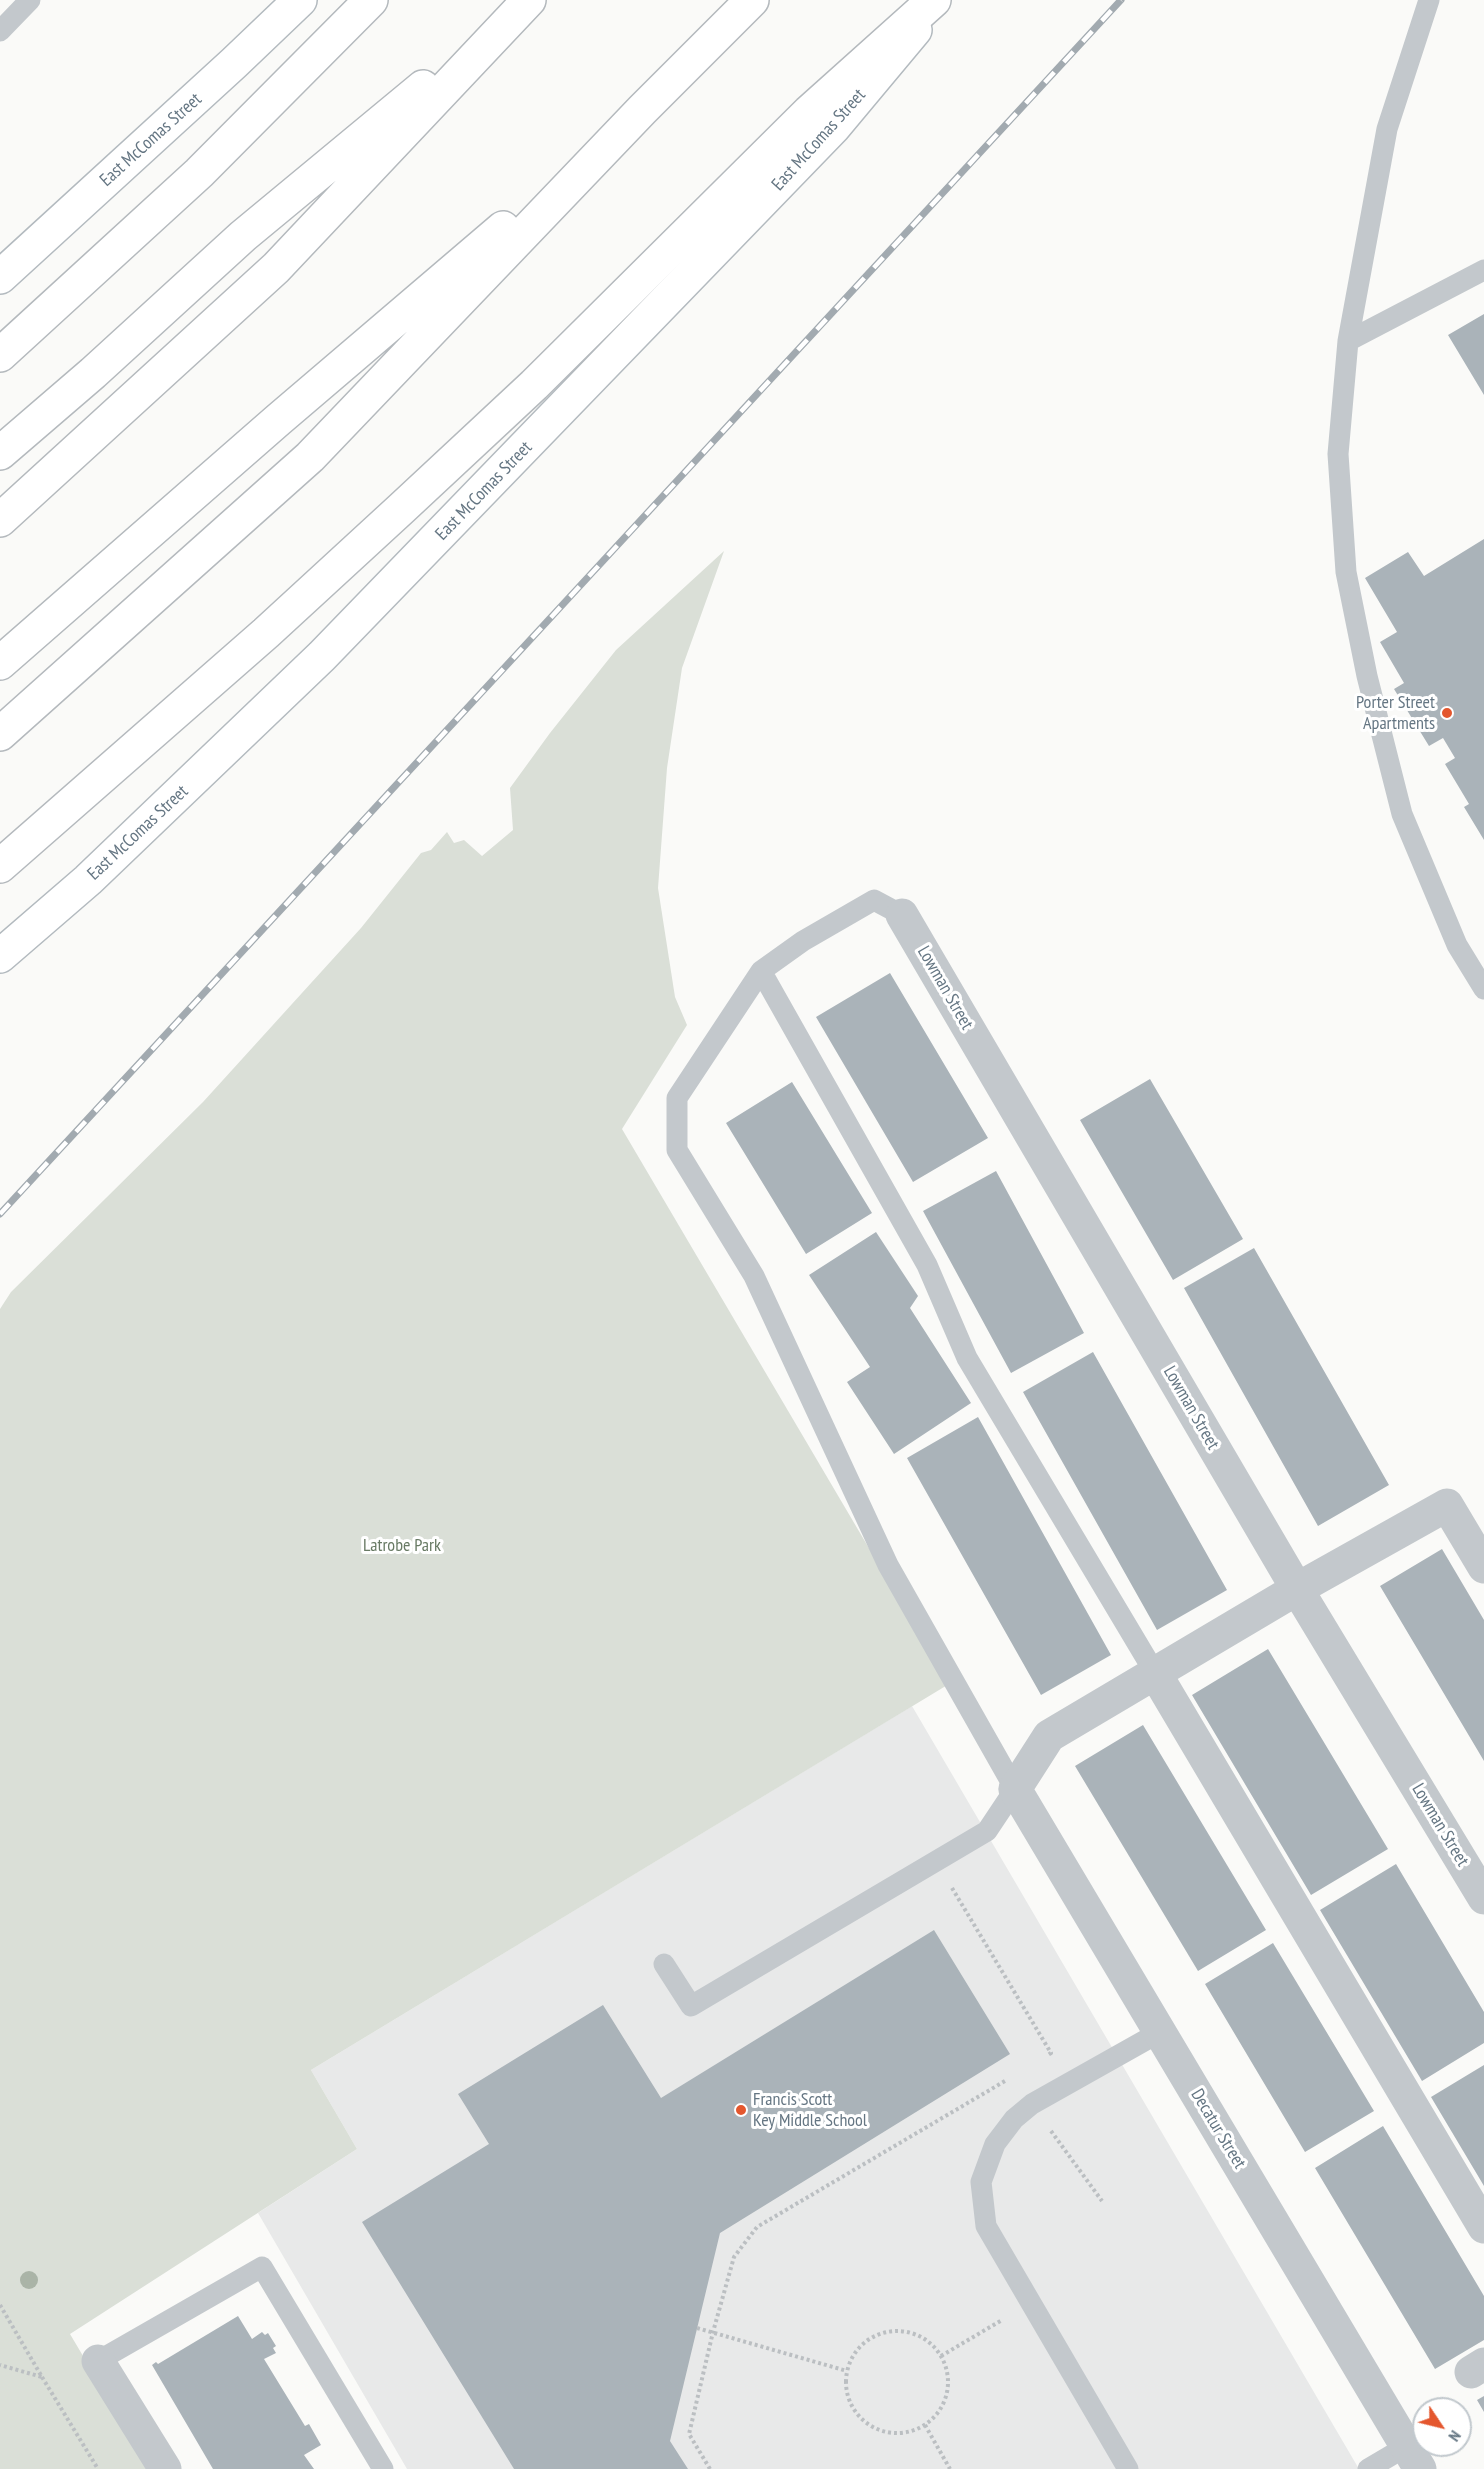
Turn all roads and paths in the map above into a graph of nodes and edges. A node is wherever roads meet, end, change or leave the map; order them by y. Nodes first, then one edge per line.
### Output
1 (30, 0) edge
2 (300, 0) edge
3 (372, 0) edge
4 (529, 0) edge
5 (752, 0) edge
6 (934, 0) edge
7 (941, 0) edge
8 (1429, 0) edge
9 (0, 31) edge
10 (642, 110) junction
11 (1484, 270) edge
12 (0, 277) edge
13 (1348, 341) junction
14 (0, 355) edge
15 (0, 453) edge
16 (0, 520) edge
17 (0, 663) edge
18 (0, 734) edge
19 (0, 866) edge
20 (902, 915) joint
21 (0, 956) edge
22 (761, 971) junction
23 (1484, 990) edge
24 (1484, 1567) edge
25 (1297, 1589) junction
26 (1155, 1673) junction
27 (1015, 1789) junction
28 (937, 1861) junction
29 (1484, 1898) edge
30 (664, 1964) dead end
31 (1160, 2032) junction
32 (1041, 2060) dead end
33 (1032, 2104) junction
34 (1102, 2201) dead end
35 (1484, 2226) edge
36 (1031, 2303) junction
37 (0, 2305) edge
38 (697, 2328) dead end
39 (713, 2332) junction
40 (941, 2356) junction
41 (99, 2361) joint
42 (0, 2365) edge
43 (847, 2371) junction
44 (42, 2377) junction
45 (925, 2425) junction
46 (1412, 2454) edge
47 (1414, 2457) edge
48 (98, 2469) edge
49 (165, 2469) edge
50 (383, 2469) edge
51 (710, 2469) edge
52 (950, 2469) edge
53 (1128, 2469) edge
54 (1368, 2469) edge

1 - 9 lane
2 - 12 main road, East McComas Street
3 - 14 main road
4 - 15 main road
4 - 16 main road
5 - 10 main road
6 - 19 main road
7 - 21 main road, East McComas Street
8 - 13 lane
10 - 17 main road
10 - 18 main road
11 - 13 lane
13 - 23 lane
20 - 22 lane
20 - 25 street, Lowman Street
22 - 26 lane
22 - 27 lane
24 - 25 street
25 - 26 street
25 - 29 street, Lowman Street
26 - 27 street
26 - 35 street
27 - 28 lane
27 - 31 street, Decatur Street
28 - 30 lane
28 - 32 path
31 - 33 lane
31 - 46 street, Decatur Street
33 - 34 path
33 - 36 lane
33 - 39 path
36 - 40 path
36 - 53 lane
37 - 44 path
38 - 39 path
39 - 43 path
39 - 51 path
40 - 43 path
40 - 45 path
41 - 49 street
41 - 50 lane
42 - 44 path
43 - 45 path
44 - 48 path
45 - 52 path
47 - 54 lane

